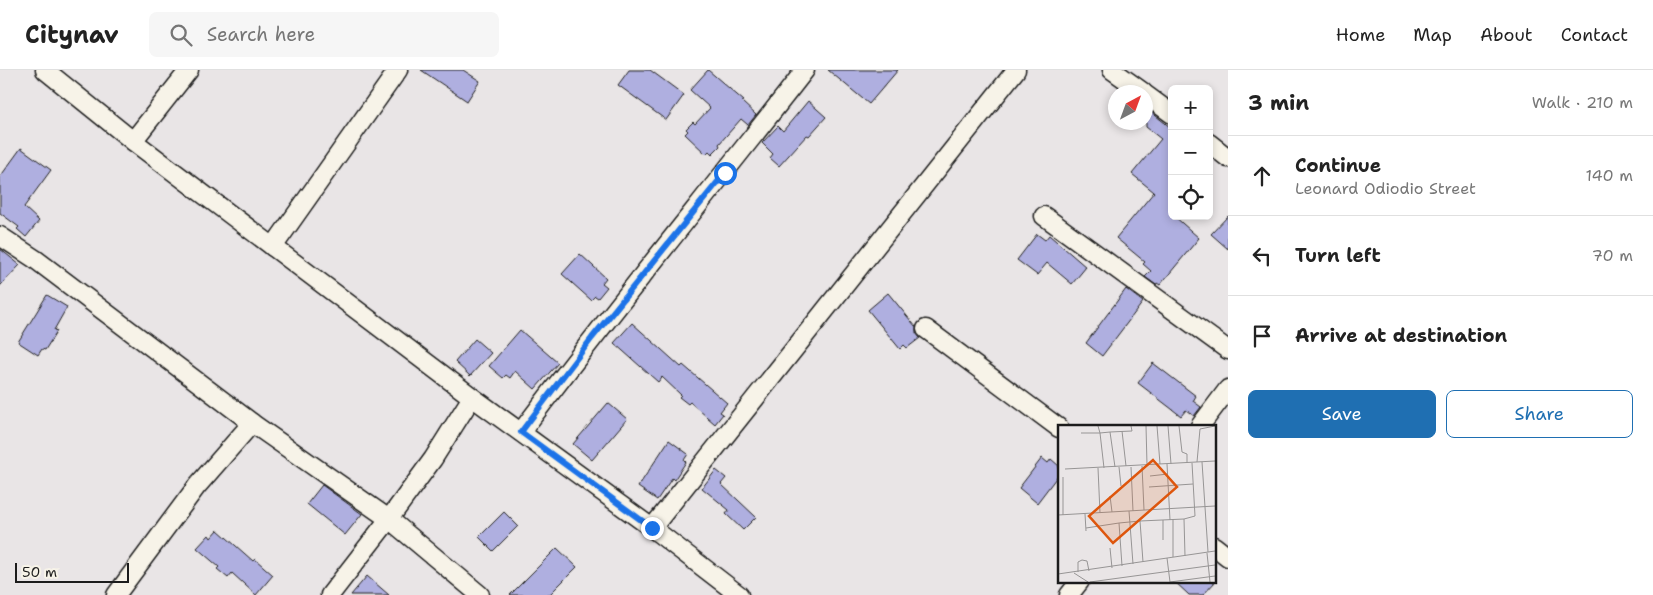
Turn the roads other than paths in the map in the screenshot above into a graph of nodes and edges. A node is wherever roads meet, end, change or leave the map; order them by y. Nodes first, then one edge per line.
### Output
1 (45, 70) edge
2 (189, 70) edge
3 (398, 70) edge
4 (805, 70) edge
5 (1016, 70) edge
6 (1112, 70) edge
7 (1132, 85) edge
8 (1153, 100) edge
9 (1168, 111) edge
10 (133, 141) junction
11 (1213, 146) edge
12 (1228, 158) edge
13 (1044, 216) dead end
14 (0, 236) edge
15 (273, 247) junction
16 (926, 329) dead end
17 (1228, 350) edge
18 (1228, 389) edge
19 (472, 397) junction
20 (252, 424) junction
21 (1201, 425) edge
22 (1058, 427) edge
23 (521, 432) junction
24 (389, 519) junction
25 (652, 528) junction
26 (1216, 548) edge
27 (1228, 557) edge
28 (1079, 582) edge
29 (116, 595) edge
30 (330, 595) edge
31 (480, 595) edge
32 (739, 595) edge
33 (1069, 595) edge

1 - 10 street
2 - 10 street
3 - 15 street
4 - 23 street
5 - 25 street
6 - 7 street
8 - 9 street
10 - 15 street
11 - 12 street
13 - 17 street
14 - 20 street
15 - 19 street
16 - 22 street
18 - 21 street
19 - 23 street
19 - 24 street
20 - 24 street
20 - 29 street
23 - 25 street
24 - 30 street
24 - 31 street
25 - 32 street
26 - 27 street
28 - 33 street

